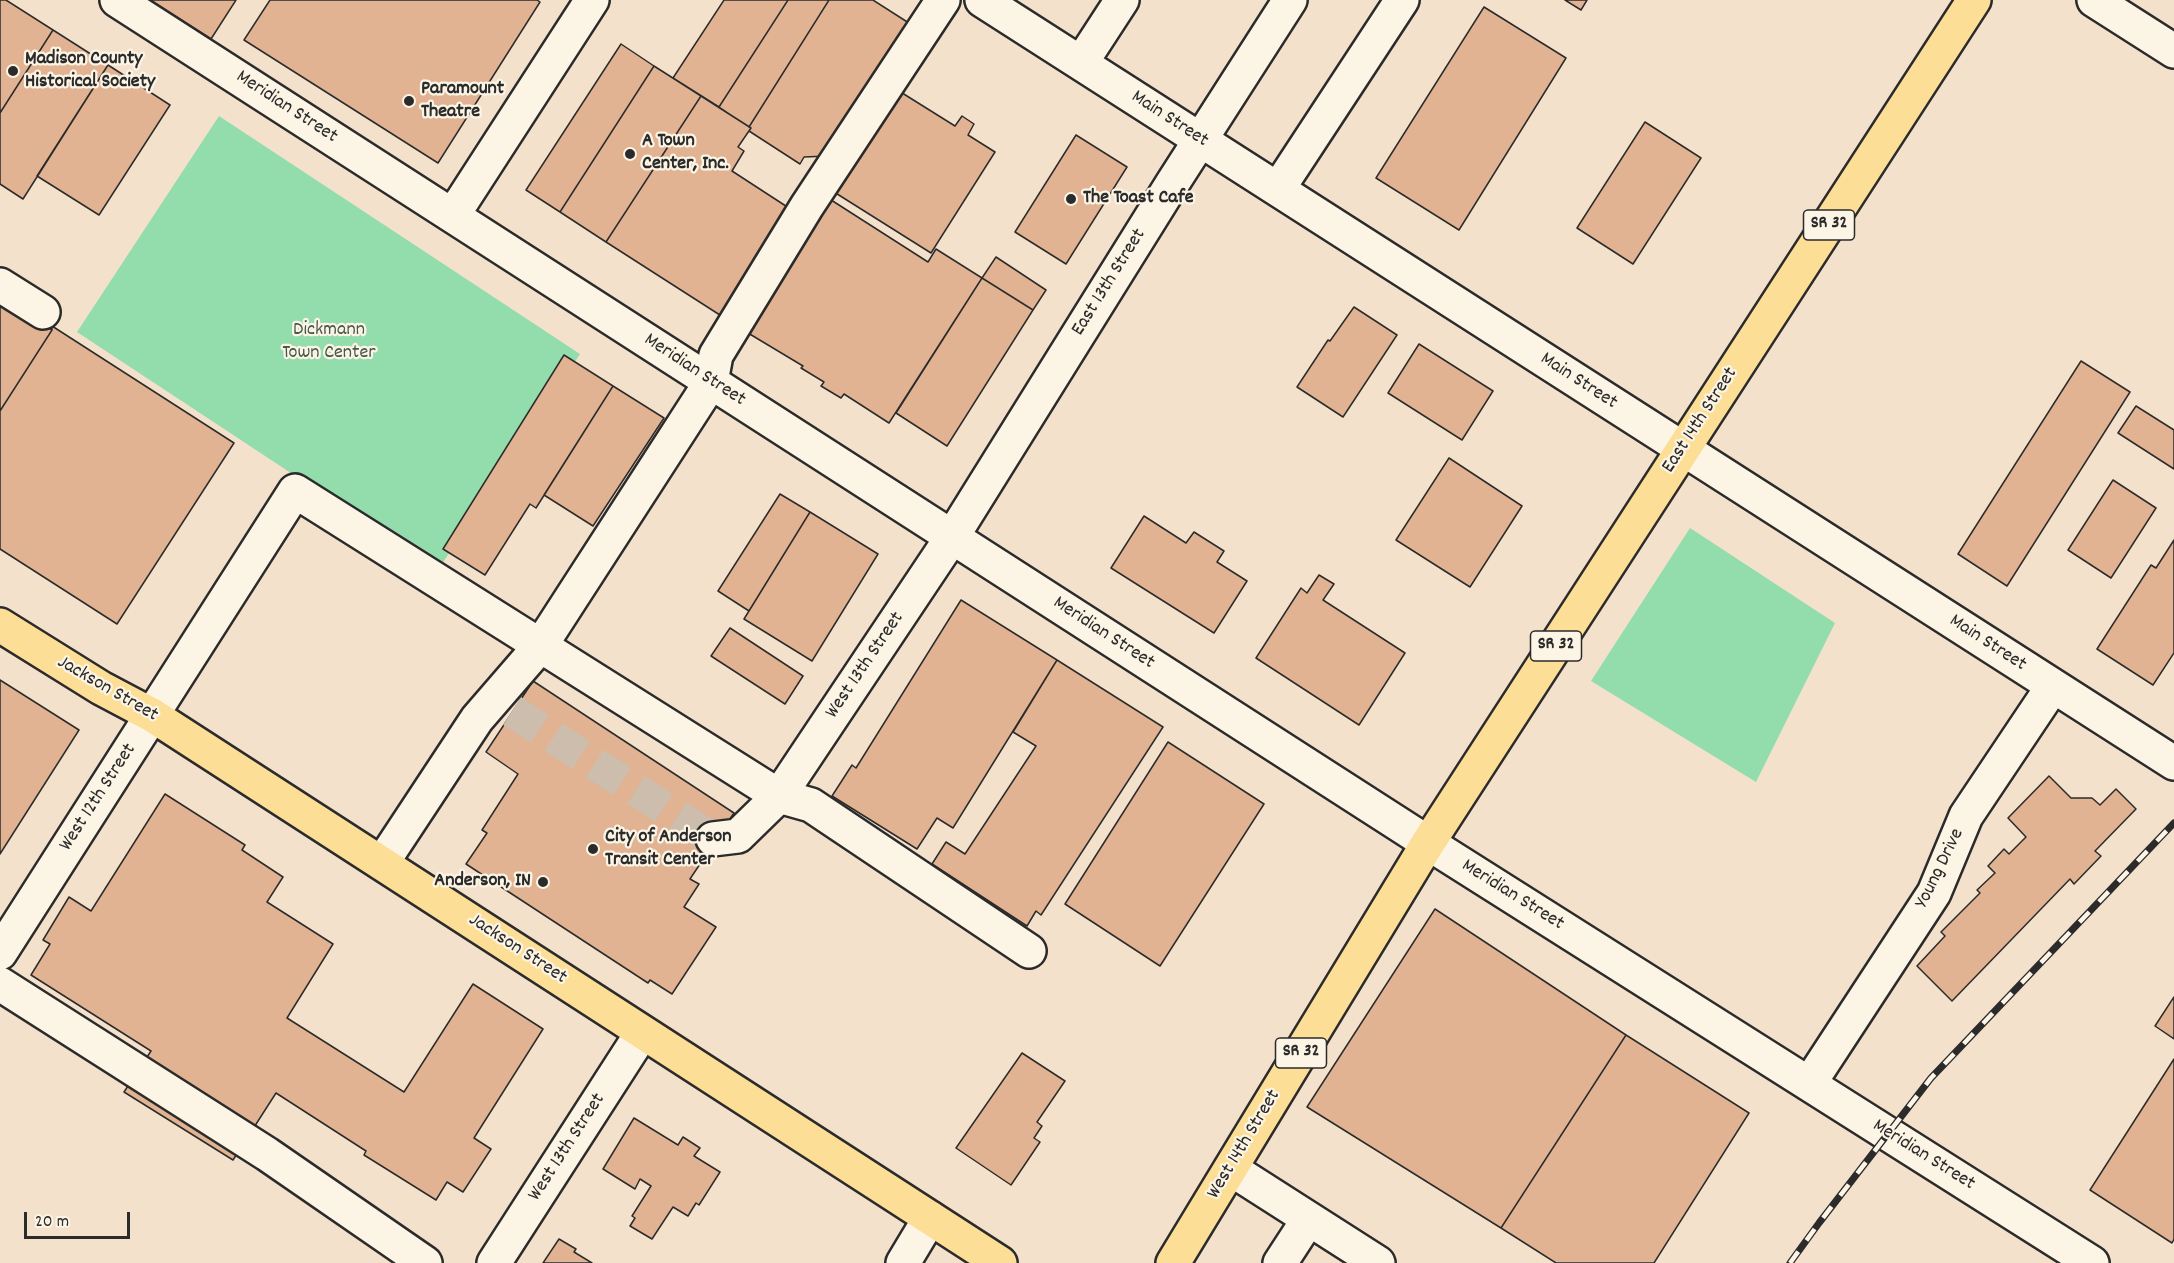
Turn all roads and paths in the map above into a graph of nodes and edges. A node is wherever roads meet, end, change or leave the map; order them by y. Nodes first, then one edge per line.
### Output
1 (117, 0) edge
2 (592, 0) edge
3 (943, 0) edge
4 (982, 0) edge
5 (1122, 0) edge
6 (1290, 0) edge
7 (1402, 0) edge
8 (1974, 0) edge
9 (2096, 0) edge
10 (2174, 51) edge
11 (1081, 63) junction
12 (1200, 139) junction
13 (1278, 189) junction
14 (453, 215) junction
15 (0, 285) edge
16 (43, 312) dead end
17 (711, 382) junction
18 (1683, 449) junction
19 (952, 537) junction
20 (0, 625) edge
21 (541, 645) junction
22 (2053, 686) junction
23 (152, 715) junction
24 (2174, 763) edge
25 (780, 796) junction
26 (712, 839) tunnel mouth
27 (1428, 843) junction
28 (382, 863) junction
29 (1029, 951) dead end
30 (0, 953) edge
31 (0, 984) edge
32 (642, 1033) junction
33 (1809, 1084) junction
34 (1231, 1169) junction
35 (930, 1218) junction
36 (1308, 1220) junction
37 (425, 1263) edge
38 (494, 1263) edge
39 (903, 1263) edge
40 (1000, 1263) edge
41 (1173, 1263) edge
42 (1280, 1263) edge
43 (1378, 1263) edge
44 (2092, 1263) edge

1 - 14 street, Meridian Street
2 - 14 street
3 - 17 street
4 - 11 street, Main Street
5 - 11 street
6 - 12 street, East 13th Street
7 - 13 street
8 - 18 main road, East 14th Street / SR 32
9 - 10 street
11 - 12 street, Main Street
12 - 13 street, Main Street
12 - 19 street, East 13th Street
13 - 18 street, Main Street
14 - 17 street, Meridian Street
15 - 16 street
17 - 19 street, Meridian Street
17 - 21 street
18 - 22 street, Main Street
18 - 27 main road, East 14th Street / SR 32
19 - 25 street, West 13th Street
19 - 27 street, Meridian Street
20 - 23 main road, Jackson Street
21 - 23 street, West 12th Street
21 - 25 street
21 - 28 street
22 - 24 street, Main Street
22 - 33 street, Young Drive
23 - 28 main road, Jackson Street
23 - 30 street, West 12th Street
25 - 26 street, West 13th Street
25 - 29 street
27 - 33 street, Meridian Street
27 - 34 main road, West 14th Street / SR 32
28 - 32 main road, Jackson Street
31 - 37 street
32 - 35 main road, Jackson Street
32 - 38 street, West 13th Street
33 - 44 street, Meridian Street
34 - 36 street
34 - 41 main road, West 14th Street / SR 32
35 - 39 street
35 - 40 main road, Jackson Street
36 - 42 street
36 - 43 street

